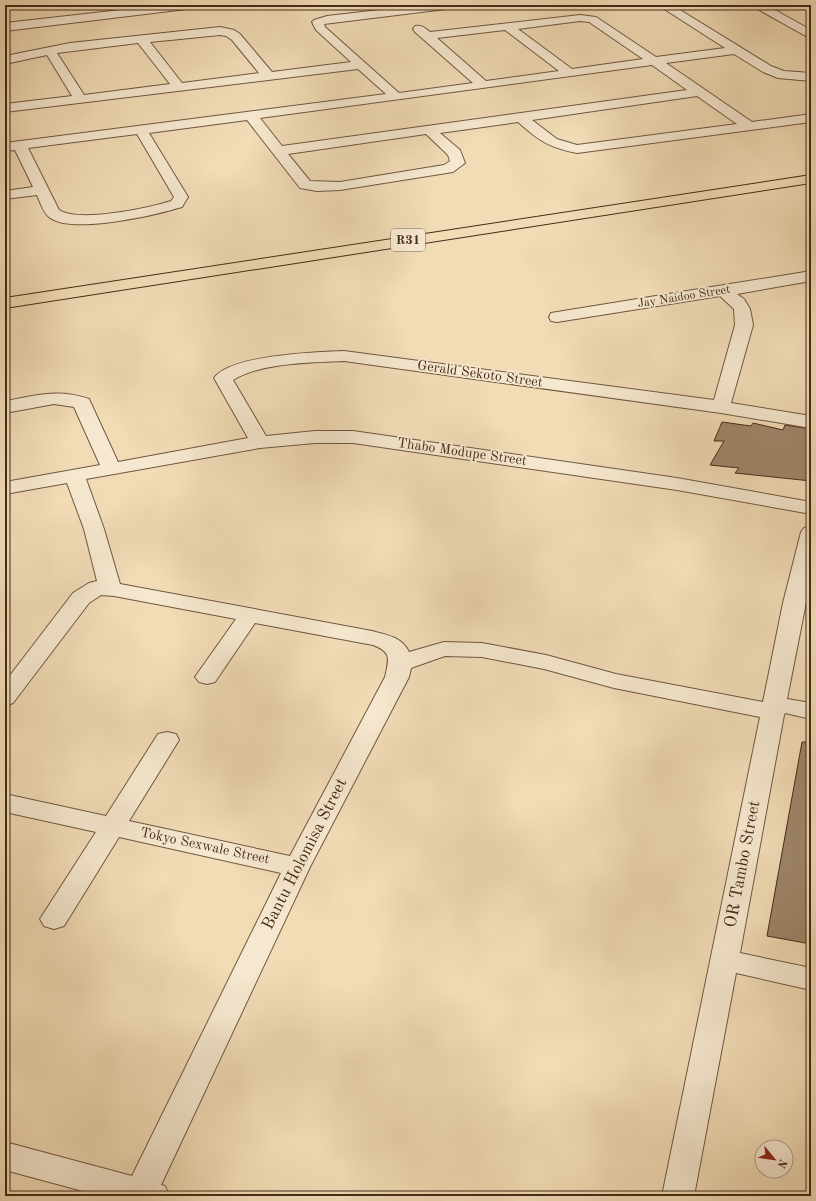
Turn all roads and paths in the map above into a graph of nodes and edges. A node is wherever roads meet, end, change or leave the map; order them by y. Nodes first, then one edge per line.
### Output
1 (195, 5) edge
2 (454, 5) edge
3 (664, 5) edge
4 (758, 5) edge
5 (398, 11) junction
6 (6, 26) edge
7 (507, 26) junction
8 (811, 35) edge
9 (426, 36) junction
10 (141, 39) junction
11 (736, 50) junction
12 (50, 51) junction
13 (5, 60) edge
14 (656, 61) junction
15 (361, 65) junction
16 (570, 73) junction
17 (269, 77) junction
18 (811, 78) edge
19 (483, 85) junction
20 (179, 88) junction
21 (700, 92) junction
22 (396, 97) junction
23 (80, 99) junction
24 (5, 108) edge
25 (251, 116) junction
26 (521, 117) junction
27 (811, 118) edge
28 (749, 126) junction
29 (141, 130) junction
30 (429, 130) junction
31 (20, 145) junction
32 (5, 147) edge
33 (279, 151) junction
34 (811, 179) edge
35 (42, 190) junction
36 (5, 195) edge
37 (811, 276) edge
38 (723, 291) junction
39 (5, 303) edge
40 (557, 317) dead end
41 (5, 407) edge
42 (721, 407) junction
43 (811, 422) edge
44 (260, 442) junction
45 (112, 469) junction
46 (75, 476) junction
47 (5, 488) edge
48 (811, 508) edge
49 (811, 532) edge
50 (112, 588) junction
51 (803, 604) edge
52 (250, 614) junction
53 (400, 664) junction
54 (207, 677) dead end
55 (5, 698) edge
56 (775, 708) junction
57 (811, 711) edge
58 (167, 740) dead end
59 (5, 803) edge
60 (113, 826) junction
61 (297, 867) junction
62 (54, 919) dead end
63 (724, 960) junction
64 (811, 979) edge
65 (5, 1156) edge
66 (144, 1195) edge
67 (678, 1196) edge

1 - 6 street
2 - 5 street
3 - 11 street
4 - 8 street
5 - 9 street
5 - 15 street
7 - 9 street
7 - 14 street
7 - 16 street
9 - 19 street
10 - 12 street
10 - 17 street
10 - 20 street
11 - 14 street
11 - 18 street
12 - 13 street
12 - 23 street
14 - 16 street
14 - 21 street
15 - 17 street
15 - 22 street
16 - 19 street
17 - 20 street
19 - 22 street
20 - 23 street
21 - 26 street
21 - 28 street
22 - 25 street
23 - 24 street
25 - 29 street
25 - 33 street
26 - 28 street
26 - 30 street
27 - 28 street
29 - 31 street
29 - 35 street
30 - 33 street
30 - 33 street
31 - 32 street
31 - 35 street
34 - 39 main road, R31
35 - 36 street
37 - 38 street, Jay Naidoo Street
38 - 40 street, Jay Naidoo Street
38 - 42 street
41 - 45 street
42 - 43 street, Gerald Sekoto Street
42 - 44 street, Gerald Sekoto Street
44 - 45 street, Thabo Modupe Street
44 - 48 street, Thabo Modupe Street
45 - 46 street, Thabo Modupe Street
46 - 47 street, Thabo Modupe Street
46 - 50 street
49 - 51 street, OR Tambo Street
50 - 52 street
50 - 55 street
51 - 56 street, OR Tambo Street
52 - 53 street
52 - 54 street
53 - 56 street
53 - 61 street, Bantu Holomisa Street
56 - 57 street
56 - 63 street, OR Tambo Street
58 - 60 street
59 - 60 street, Tokyo Sexwale Street
60 - 61 street, Tokyo Sexwale Street
60 - 62 street
61 - 66 street, Bantu Holomisa Street
63 - 64 street
63 - 67 street, OR Tambo Street
65 - 66 street

